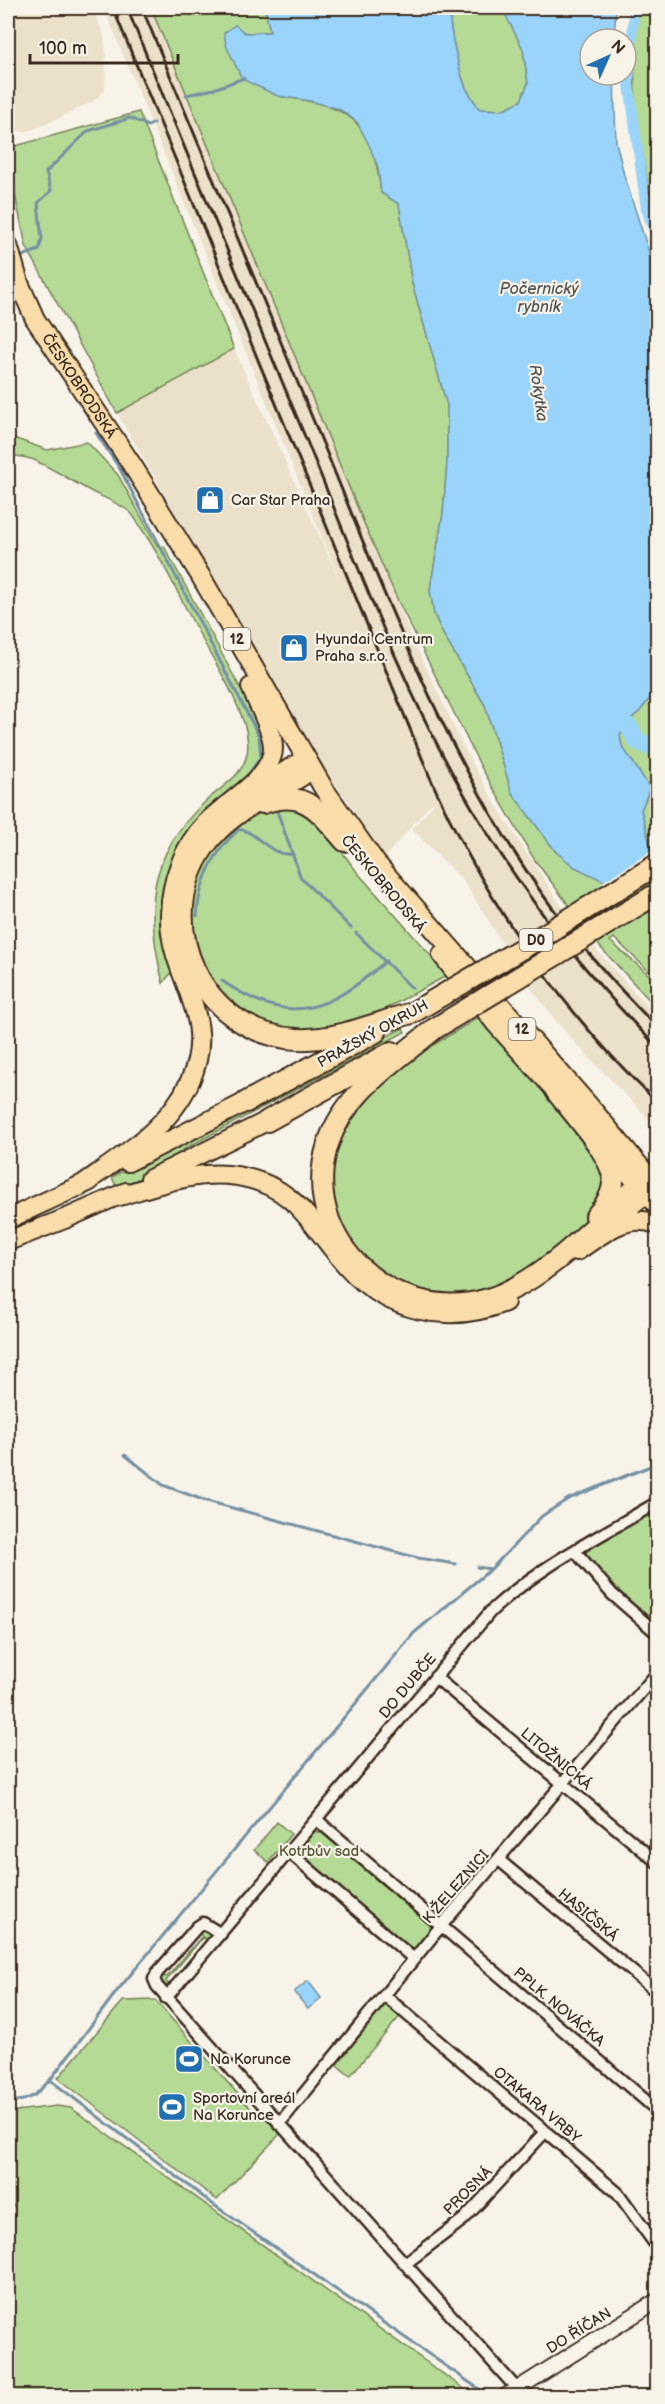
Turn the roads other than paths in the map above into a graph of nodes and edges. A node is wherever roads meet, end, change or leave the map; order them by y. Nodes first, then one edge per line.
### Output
1 (8, 245) edge
2 (166, 521) junction
3 (251, 687) junction
4 (303, 767) junction
5 (226, 822) junction
6 (206, 823) junction
7 (345, 841) junction
8 (657, 864) edge
9 (657, 893) edge
10 (405, 1016) junction
11 (417, 1041) junction
12 (556, 1091) junction
13 (246, 1102) joint
14 (267, 1121) joint
15 (79, 1186) junction
16 (651, 1189) edge
17 (116, 1197) junction
18 (8, 1220) edge
19 (657, 1225) edge
20 (8, 1241) edge
21 (576, 1252) junction
22 (533, 1276) junction
23 (657, 1502) edge
24 (575, 1551) junction
25 (657, 1634) edge
26 (657, 1672) edge
27 (435, 1677) junction
28 (563, 1785) junction
29 (316, 1819) junction
30 (289, 1852) junction
31 (499, 1860) junction
32 (657, 1863) edge
33 (441, 1926) junction
34 (221, 1934) junction
35 (414, 1959) junction
36 (657, 1993) edge
37 (385, 1996) junction
38 (166, 1998) junction
39 (657, 2111) edge
40 (279, 2124) junction
41 (544, 2132) junction
42 (657, 2248) edge
43 (405, 2264) junction
44 (657, 2300) edge
45 (512, 2393) edge

1 - 2 main road, ČESKOBRODSKÁ / 12
2 - 3 main road, ČESKOBRODSKÁ / 12
2 - 4 main road, ČESKOBRODSKÁ / 12
3 - 4 main road, ČESKOBRODSKÁ / 12
3 - 6 main road
4 - 5 highway
4 - 6 main road
4 - 7 main road, ČESKOBRODSKÁ / 12
4 - 16 main road, ČESKOBRODSKÁ / 12
5 - 7 highway
5 - 10 highway
6 - 15 main road
7 - 12 main road, ČESKOBRODSKÁ
8 - 10 highway, PRAŽSKÝ OKRUH / D0, bridge
9 - 11 highway, PRAŽSKÝ OKRUH / D0, bridge
10 - 13 highway, PRAŽSKÝ OKRUH / D0
11 - 14 highway, PRAŽSKÝ OKRUH
11 - 22 highway
12 - 16 main road, ČESKOBRODSKÁ
12 - 22 highway
13 - 15 main road, PRAŽSKÝ OKRUH / D0
14 - 17 main road, PRAŽSKÝ OKRUH
15 - 18 main road
16 - 21 main road
16 - 22 highway
17 - 20 main road
17 - 21 main road
19 - 21 main road
23 - 24 street, DO DUBČE
24 - 25 street
24 - 27 street, DO DUBČE
26 - 28 street, K ŽELEZNICI
27 - 28 street, LITOŽNICKÁ
27 - 29 street, DO DUBČE
28 - 31 street, K ŽELEZNICI
28 - 32 street, LITOŽNICKÁ
29 - 30 street, DO DUBČE
29 - 33 street, PPLK. NOVÁČKA
30 - 34 street, DO DUBČE
30 - 35 street
31 - 33 street, K ŽELEZNICI
31 - 36 street, HASIČSKÁ
33 - 35 street, K ŽELEZNICI
33 - 39 street, PPLK. NOVÁČKA
34 - 38 street, DO DUBČE
34 - 38 street
35 - 37 street, K ŽELEZNICI
37 - 40 street, K ŽELEZNICI
37 - 41 street, OTAKARA VRBY
38 - 40 street
40 - 43 street
41 - 42 street, OTAKARA VRBY
41 - 43 street, PROSNÁ
43 - 45 street
44 - 45 street, DO ŘÍČAN

